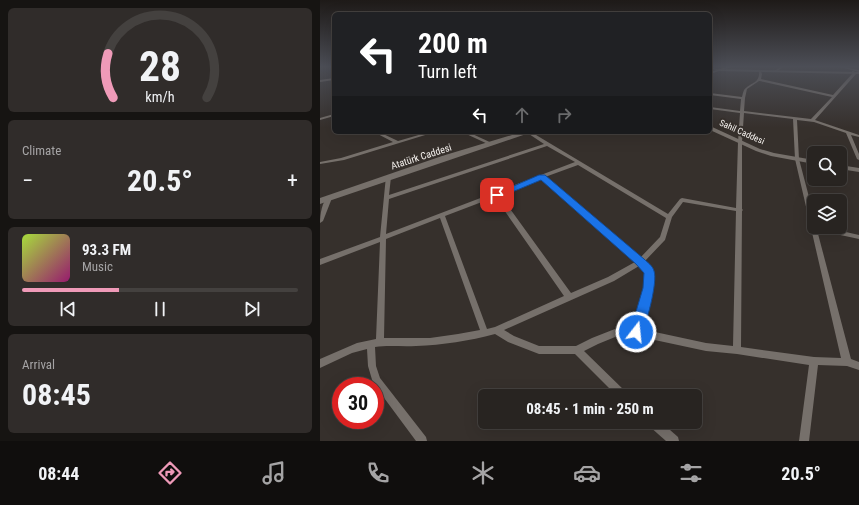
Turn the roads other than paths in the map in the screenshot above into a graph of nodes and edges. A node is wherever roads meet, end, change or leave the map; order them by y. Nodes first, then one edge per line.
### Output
1 (748, 88) edge
2 (795, 88) edge
3 (842, 88) edge
4 (712, 94) edge
5 (834, 96) junction
6 (743, 98) junction
7 (712, 108) edge
8 (743, 112) junction
9 (332, 115) edge
10 (320, 118) edge
11 (794, 118) junction
12 (812, 121) junction
13 (712, 129) edge
14 (381, 134) edge
15 (426, 134) edge
16 (469, 134) edge
17 (522, 134) edge
18 (531, 134) edge
19 (848, 134) junction
20 (859, 136) edge
21 (396, 142) junction
22 (740, 142) junction
23 (492, 144) junction
24 (548, 144) junction
25 (797, 159) junction
26 (859, 159) edge
27 (807, 161) edge
28 (320, 163) edge
29 (578, 163) junction
30 (847, 168) edge
31 (859, 170) edge
32 (388, 177) junction
33 (542, 177) junction
34 (497, 195) junction
35 (329, 198) junction
36 (386, 198) junction
37 (807, 199) edge
38 (320, 201) edge
39 (740, 210) junction
40 (442, 216) junction
41 (669, 217) junction
42 (320, 221) edge
43 (816, 234) edge
44 (846, 234) edge
45 (859, 237) edge
46 (383, 238) junction
47 (320, 262) edge
48 (640, 262) junction
49 (569, 297) junction
50 (496, 330) junction
51 (636, 332) junction
52 (485, 333) junction
53 (376, 343) junction
54 (577, 350) junction
55 (737, 350) junction
56 (814, 362) junction
57 (847, 362) junction
58 (320, 364) edge
59 (859, 366) edge
60 (617, 389) edge
61 (661, 429) edge
62 (422, 441) edge
63 (674, 441) edge
64 (804, 441) edge

1 - 6 street
2 - 5 street
3 - 5 street
4 - 6 street
5 - 12 street
6 - 8 street
7 - 8 street
8 - 11 street
8 - 22 street
9 - 10 street
11 - 12 street
11 - 25 street
12 - 19 street
13 - 22 street, Sahil Caddesi
14 - 21 street
15 - 21 street
16 - 23 street
17 - 23 main road, Atatürk Caddesi
18 - 24 street
19 - 20 street
19 - 26 street
21 - 28 street
22 - 25 street, Sahil Caddesi
22 - 39 street
23 - 32 main road, Atatürk Caddesi
24 - 29 street
24 - 36 street
25 - 27 street, Sahil Caddesi
25 - 37 street
29 - 33 street
29 - 41 street
30 - 31 street
32 - 35 main road, Atatürk Caddesi
32 - 36 street
33 - 34 street
33 - 48 street
34 - 40 street
34 - 49 street
35 - 38 main road, Atatürk Caddesi
35 - 42 street
36 - 46 street
39 - 41 street
39 - 55 street
40 - 46 street
40 - 52 street
41 - 48 street
43 - 57 street
44 - 45 street
46 - 47 street
46 - 53 street
48 - 49 street
48 - 51 street
49 - 50 street
50 - 52 street
50 - 54 street
51 - 54 street
51 - 55 street
52 - 53 street
53 - 58 street
53 - 62 street
54 - 60 street
55 - 56 street
56 - 57 street
56 - 64 street
57 - 59 street
61 - 63 street

